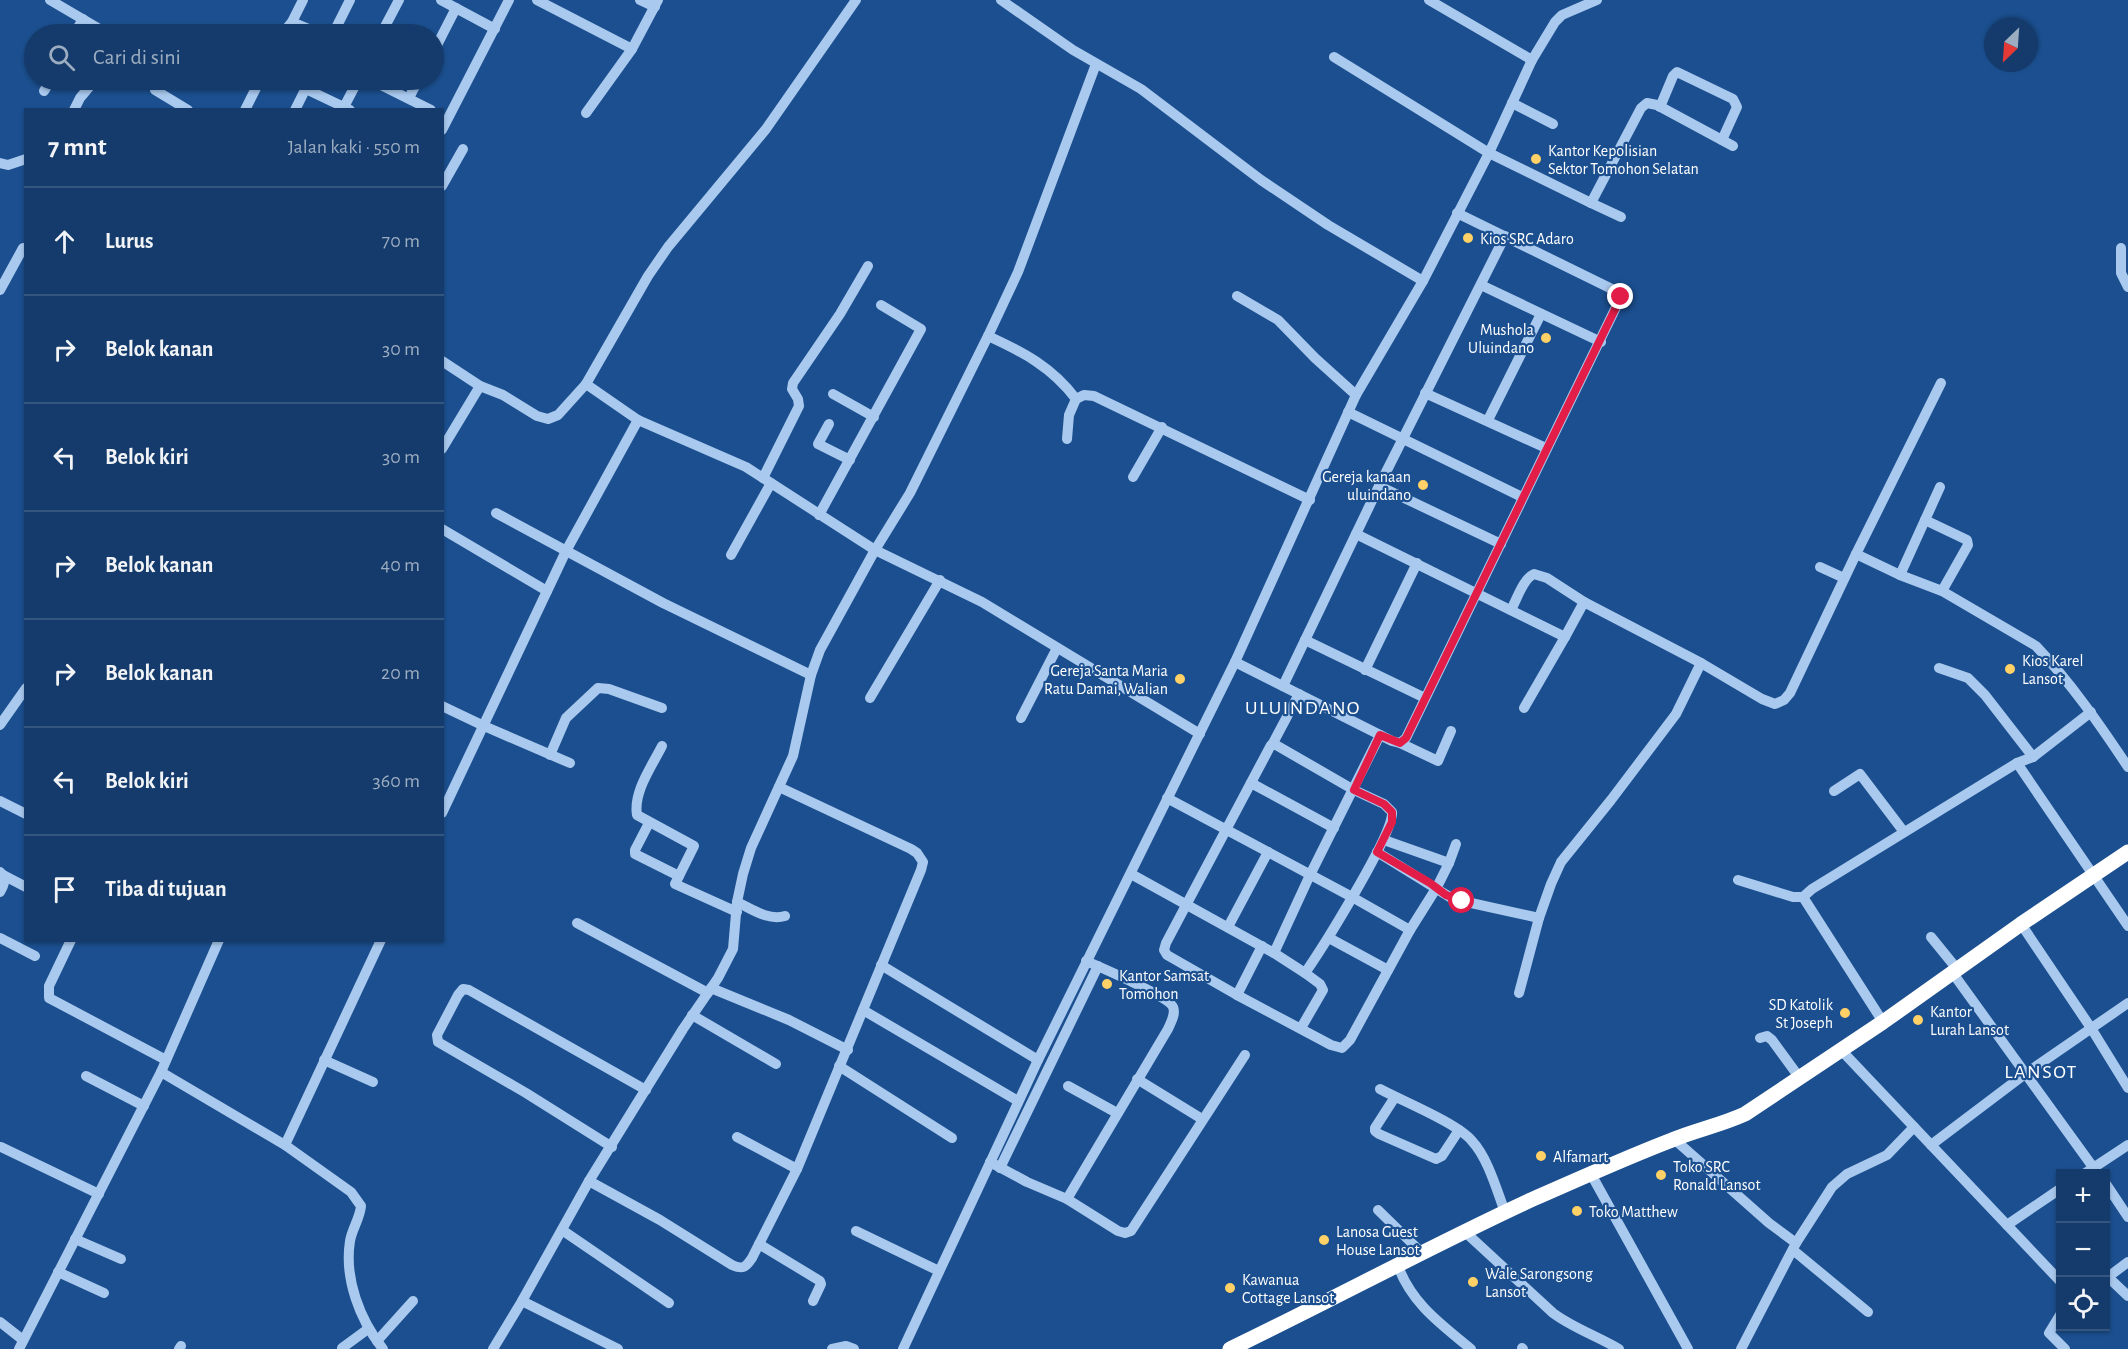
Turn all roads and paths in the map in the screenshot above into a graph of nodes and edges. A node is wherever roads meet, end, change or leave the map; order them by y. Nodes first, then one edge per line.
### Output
1 (50, 0) edge
2 (303, 0) edge
3 (350, 0) edge
4 (399, 0) edge
5 (441, 0) edge
6 (509, 0) edge
7 (640, 0) edge
8 (856, 0) edge
9 (1001, 0) edge
10 (1429, 0) edge
11 (1597, 0) edge
12 (540, 1) edge
13 (656, 3) edge
14 (456, 8) junction
15 (83, 19) junction
16 (292, 22) joint
17 (80, 24) edge
18 (91, 24) edge
19 (297, 24) edge
20 (338, 24) edge
21 (386, 24) edge
22 (495, 29) junction
23 (444, 31) edge
24 (632, 49) junction
25 (1334, 57) dead end
26 (1532, 60) junction
27 (1096, 64) junction
28 (87, 90) edge
29 (155, 90) dead end
30 (255, 90) edge
31 (305, 90) edge
32 (318, 90) edge
33 (354, 90) edge
34 (392, 90) edge
35 (413, 90) edge
36 (409, 98) junction
37 (1512, 103) junction
38 (1660, 107) junction
39 (75, 108) edge
40 (185, 108) edge
41 (246, 108) edge
42 (297, 108) edge
43 (347, 108) edge
44 (427, 108) edge
45 (586, 113) dead end
46 (445, 117) edge
47 (1553, 124) dead end
48 (1722, 140) junction
49 (1733, 146) dead end
50 (463, 149) dead end
51 (1488, 153) junction
52 (24, 160) edge
53 (0, 163) edge
54 (444, 182) edge
55 (1591, 203) junction
56 (1457, 213) junction
57 (1622, 217) dead end
58 (1505, 236) junction
59 (2121, 248) dead end
60 (24, 249) edge
61 (868, 266) dead end
62 (1423, 281) junction
63 (1481, 285) junction
64 (2128, 287) edge
65 (0, 290) edge
66 (1237, 296) dead end
67 (880, 305) dead end
68 (1541, 314) junction
69 (988, 336) junction
70 (1601, 342) junction
71 (444, 362) edge
72 (1941, 383) dead end
73 (586, 384) junction
74 (480, 387) junction
75 (1425, 393) junction
76 (833, 394) dead end
77 (1356, 395) junction
78 (1076, 399) junction
79 (1348, 412) junction
80 (874, 417) junction
81 (638, 420) junction
82 (1488, 420) junction
83 (828, 424) dead end
84 (1162, 427) junction
85 (1067, 439) dead end
86 (1403, 439) junction
87 (444, 446) edge
88 (1546, 448) junction
89 (850, 460) junction
90 (1133, 477) dead end
91 (767, 481) junction
92 (1379, 486) junction
93 (1940, 487) dead end
94 (1522, 497) junction
95 (1310, 501) junction
96 (496, 513) dead end
97 (819, 515) junction
98 (1925, 520) junction
99 (444, 530) edge
100 (1356, 534) junction
101 (1501, 544) junction
102 (875, 550) junction
103 (566, 551) junction
104 (1856, 554) junction
105 (731, 555) dead end
106 (1417, 563) junction
107 (1820, 567) dead end
108 (1900, 575) junction
109 (1844, 578) junction
110 (940, 580) junction
111 (547, 591) junction
112 (1942, 591) junction
113 (1477, 594) junction
114 (1584, 602) junction
115 (1511, 610) junction
116 (1565, 637) junction
117 (1305, 640) junction
118 (1057, 648) junction
119 (1235, 662) junction
120 (1701, 663) junction
121 (1939, 668) dead end
122 (1365, 670) junction
123 (811, 675) junction
124 (1284, 686) junction
125 (24, 691) edge
126 (1299, 694) junction
127 (870, 698) dead end
128 (1425, 698) junction
129 (444, 707) edge
130 (662, 708) dead end
131 (1524, 708) dead end
132 (2091, 712) junction
133 (1021, 718) dead end
134 (0, 725) edge
135 (484, 726) junction
136 (1451, 731) dead end
137 (1200, 734) junction
138 (1380, 735) junction
139 (1400, 743) junction
140 (1272, 745) junction
141 (662, 746) dead end
142 (550, 754) junction
143 (2033, 757) junction
144 (570, 763) dead end
145 (2017, 763) junction
146 (2128, 767) edge
147 (1251, 783) junction
148 (779, 787) junction
149 (1354, 790) junction
150 (1834, 791) dead end
151 (1167, 798) junction
152 (0, 801) edge
153 (444, 809) edge
154 (24, 813) edge
155 (649, 823) junction
156 (1334, 828) junction
157 (1226, 830) junction
158 (1904, 832) junction
159 (1384, 840) junction
160 (1456, 844) dead end
161 (1268, 852) junction
162 (1377, 852) junction
163 (2128, 852) edge
164 (1449, 862) junction
165 (2, 873) edge
166 (1131, 874) junction
167 (1310, 875) junction
168 (679, 876) junction
169 (2093, 876) junction
170 (1738, 880) dead end
171 (24, 885) edge
172 (1437, 888) junction
173 (0, 892) edge
174 (1352, 897) junction
175 (1803, 897) junction
176 (1187, 904) junction
177 (737, 907) junction
178 (784, 916) dead end
179 (1539, 918) junction
180 (578, 923) dead end
181 (2021, 924) junction
182 (2128, 926) edge
183 (1228, 927) junction
184 (1410, 930) junction
185 (1931, 937) dead end
186 (0, 938) edge
187 (1329, 938) junction
188 (70, 942) edge
189 (218, 942) edge
190 (380, 942) edge
191 (1262, 946) junction
192 (1274, 953) junction
193 (35, 956) dead end
194 (1086, 961) junction
195 (881, 965) junction
196 (1098, 966) junction
197 (1388, 970) junction
198 (1955, 970) junction
199 (1305, 973) junction
200 (710, 990) junction
201 (1518, 993) dead end
202 (1237, 995) junction
203 (2128, 1003) edge
204 (863, 1010) junction
205 (692, 1016) junction
206 (1883, 1022) junction
207 (1301, 1028) junction
208 (2091, 1029) junction
209 (1760, 1038) dead end
210 (848, 1050) junction
211 (1841, 1050) junction
212 (1245, 1055) dead end
213 (166, 1060) junction
214 (324, 1060) junction
215 (1038, 1060) junction
216 (776, 1064) dead end
217 (839, 1066) junction
218 (161, 1072) junction
219 (2025, 1074) junction
220 (86, 1076) dead end
221 (1799, 1077) junction
222 (1137, 1079) junction
223 (373, 1082) dead end
224 (1068, 1086) dead end
225 (2128, 1088) edge
226 (1380, 1089) dead end
227 (646, 1090) junction
228 (1395, 1097) junction
229 (1018, 1101) junction
230 (144, 1106) junction
231 (1117, 1113) junction
232 (1202, 1119) junction
233 (1914, 1127) junction
234 (1459, 1130) junction
235 (738, 1137) dead end
236 (952, 1138) dead end
237 (1674, 1139) junction
238 (285, 1145) junction
239 (1931, 1145) junction
240 (2128, 1145) edge
241 (1, 1147) edge
242 (612, 1147) junction
243 (990, 1162) junction
244 (1000, 1168) junction
245 (797, 1169) junction
246 (2091, 1169) edge
247 (2095, 1169) edge
248 (1591, 1174) junction
249 (589, 1181) junction
250 (2110, 1190) edge
251 (2056, 1192) edge
252 (99, 1194) junction
253 (1067, 1199) junction
254 (1378, 1210) dead end
255 (1505, 1212) junction
256 (2128, 1217) edge
257 (2007, 1225) junction
258 (562, 1230) junction
259 (856, 1231) dead end
260 (1464, 1231) junction
261 (75, 1239) junction
262 (759, 1244) junction
263 (1794, 1247) junction
264 (1422, 1253) junction
265 (122, 1259) dead end
266 (2128, 1262) edge
267 (1398, 1266) junction
268 (939, 1271) junction
269 (58, 1272) junction
270 (2057, 1277) edge
271 (2108, 1277) edge
272 (2110, 1281) edge
273 (104, 1293) dead end
274 (2128, 1296) edge
275 (813, 1300) dead end
276 (413, 1301) dead end
277 (522, 1301) junction
278 (669, 1303) dead end
279 (1868, 1312) dead end
280 (0, 1322) edge
281 (2056, 1322) edge
282 (368, 1329) junction
283 (21, 1345) edge
284 (380, 1345) edge
285 (342, 1348) edge
286 (492, 1349) edge
287 (618, 1349) edge
288 (832, 1349) edge
289 (854, 1349) edge
290 (903, 1349) edge
291 (1230, 1349) edge
292 (1471, 1349) edge
293 (1619, 1349) edge
294 (1688, 1349) edge
295 (1741, 1349) edge
296 (2065, 1349) edge

1 - 15 street
2 - 16 street
3 - 20 street
4 - 21 street
5 - 14 street
6 - 22 street
7 - 13 street
8 - 73 street
9 - 27 street
10 - 26 street
11 - 26 street
12 - 24 street
13 - 24 street
14 - 22 street
14 - 23 street
15 - 17 street
15 - 18 street
16 - 19 street
22 - 46 street
24 - 45 street
25 - 51 street
26 - 37 street
27 - 62 street
27 - 69 street
28 - 39 street
29 - 40 street
30 - 41 street
31 - 42 street
32 - 43 street
33 - 43 street
34 - 36 street
35 - 36 street
36 - 44 street
37 - 47 street
37 - 51 street
38 - 48 street
38 - 48 street
38 - 55 street
48 - 49 street
50 - 54 street
51 - 55 street
51 - 56 street
52 - 53 street
55 - 57 street
56 - 58 street
56 - 62 street
58 - 63 street
58 - 70 street
59 - 64 street
60 - 65 street
61 - 91 street
62 - 77 street
63 - 68 street
63 - 75 street
66 - 77 street
67 - 80 street
68 - 70 street
68 - 82 street
69 - 78 street
69 - 102 street
70 - 88 street
71 - 74 street
72 - 104 street
73 - 74 street
73 - 81 street
74 - 87 street
75 - 82 street
75 - 86 street
76 - 80 street
77 - 79 street
78 - 84 street
78 - 85 street
79 - 86 street
79 - 95 street
80 - 89 street
81 - 91 street
81 - 103 street
82 - 88 street
83 - 89 street
84 - 90 street
84 - 95 street
86 - 92 street
86 - 94 street
88 - 94 street
89 - 97 street
91 - 97 street
91 - 105 street
92 - 100 street
92 - 101 street
93 - 98 street
94 - 101 street
95 - 119 street
96 - 103 street
97 - 102 street
98 - 108 street
98 - 112 street
99 - 111 street
100 - 106 street
100 - 117 street
101 - 113 street
102 - 110 street
102 - 123 street
103 - 111 street
103 - 123 street
104 - 108 street
104 - 109 street
106 - 113 street
106 - 122 street
107 - 109 street
108 - 112 street
109 - 120 street
110 - 118 street
110 - 127 street
111 - 135 street
112 - 132 street
113 - 115 street
113 - 128 street
114 - 115 street
114 - 116 street
114 - 120 street
115 - 116 street
116 - 131 street
117 - 122 street
117 - 124 street
118 - 133 street
118 - 137 street
119 - 124 street
119 - 137 street
120 - 179 street
121 - 143 street
122 - 128 street
123 - 148 street
124 - 126 street
125 - 134 street
126 - 138 street
126 - 140 street
128 - 139 street
129 - 135 street
130 - 142 street
132 - 143 street
132 - 146 street
135 - 142 street
135 - 153 street
136 - 139 street
137 - 151 street
138 - 139 street
138 - 149 street
140 - 147 street
140 - 149 street
141 - 155 street
142 - 144 street
143 - 145 street
145 - 158 street
145 - 169 street
147 - 156 street
147 - 157 street
148 - 177 street
148 - 195 street
149 - 156 street
149 - 159 street
150 - 158 street
151 - 157 street
151 - 166 street
152 - 154 street
155 - 168 street
155 - 168 street
156 - 167 street
157 - 161 street
157 - 176 street
158 - 175 street
159 - 162 street
159 - 164 street
160 - 164 street
161 - 167 street
161 - 183 street
162 - 172 street
162 - 174 street
163 - 169 highway
164 - 172 street
165 - 171 street
165 - 173 street
166 - 176 street
166 - 194 street
167 - 174 street
167 - 192 street
168 - 177 street
169 - 181 highway
169 - 182 street
170 - 175 street
172 - 179 street
172 - 184 street
174 - 184 street
174 - 187 street
175 - 206 street
176 - 183 street
176 - 202 street
177 - 178 street
177 - 200 street
179 - 201 street
180 - 200 street
181 - 198 highway
181 - 208 street
183 - 191 street
184 - 197 street
185 - 198 street
186 - 193 street
187 - 197 street
187 - 199 street
188 - 213 street
189 - 213 street
190 - 214 street
191 - 192 street
191 - 202 street
192 - 199 street
194 - 196 street
194 - 215 street
195 - 204 street
195 - 215 street
196 - 222 street
196 - 244 street
197 - 207 street
198 - 206 highway
198 - 219 street
199 - 207 street
200 - 205 street
200 - 210 street
202 - 207 street
203 - 208 street
204 - 210 street
204 - 229 street
205 - 216 street
205 - 227 street
206 - 211 highway
208 - 219 street
208 - 225 street
209 - 221 street
210 - 217 street
211 - 221 highway
211 - 233 street
212 - 232 street
213 - 218 street
214 - 223 street
214 - 238 street
215 - 229 street
217 - 236 street
217 - 245 street
218 - 230 street
218 - 238 street
219 - 239 street
219 - 246 street
220 - 230 street
221 - 237 highway
222 - 231 street
222 - 232 street
224 - 231 street
226 - 228 street
227 - 242 street
227 - 242 street
228 - 234 street
228 - 234 street
229 - 243 street
230 - 252 street
231 - 253 street
232 - 253 street
233 - 239 street
233 - 263 street
234 - 255 street
235 - 245 street
237 - 248 highway
237 - 263 street
238 - 282 street
239 - 257 street
240 - 247 street
241 - 252 street
242 - 249 street
243 - 244 street
243 - 268 street
244 - 253 street
245 - 262 street
248 - 255 highway
248 - 294 street
249 - 258 street
249 - 262 street
250 - 256 street
251 - 257 street
252 - 261 street
254 - 264 street
255 - 260 highway
257 - 270 street
258 - 277 street
258 - 278 street
259 - 268 street
260 - 264 highway
260 - 293 street
261 - 265 street
261 - 269 street
262 - 275 street
263 - 279 street
263 - 295 street
264 - 267 highway
266 - 271 street
267 - 291 highway
267 - 292 street
268 - 290 street
269 - 273 street
269 - 283 street
272 - 274 street
276 - 284 street
277 - 286 street
277 - 287 street
280 - 283 street
281 - 296 street
282 - 284 street
282 - 285 street
288 - 289 street

